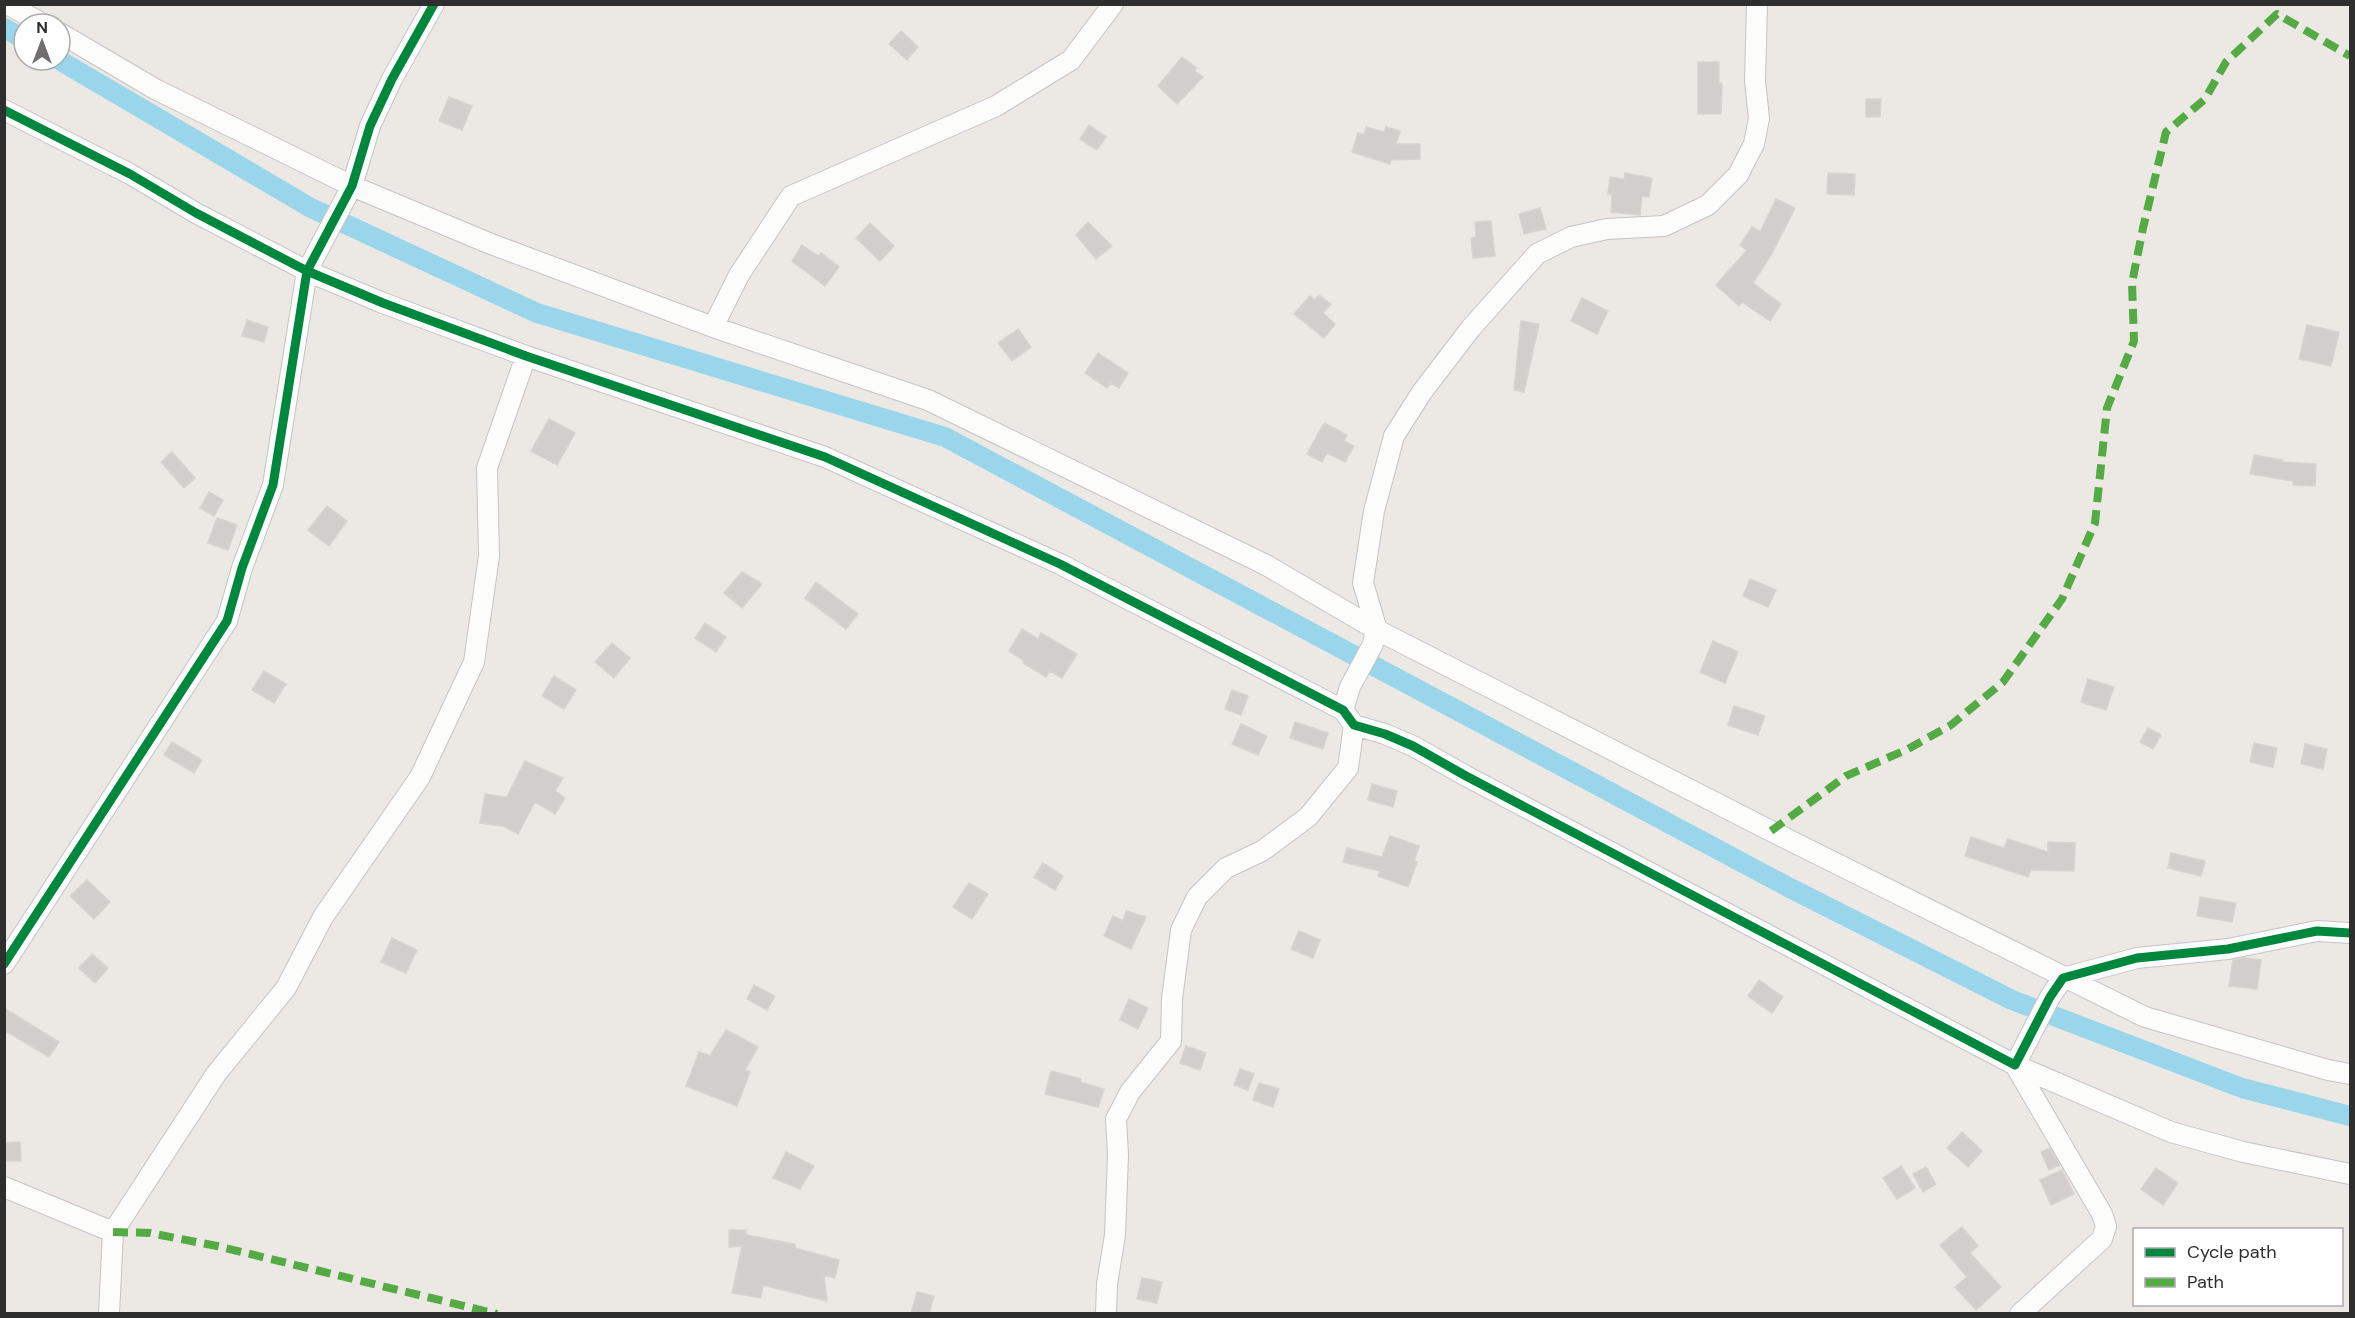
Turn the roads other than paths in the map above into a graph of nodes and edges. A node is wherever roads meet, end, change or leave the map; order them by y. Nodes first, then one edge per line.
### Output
1 (7, 4) edge
2 (434, 4) edge
3 (1113, 4) edge
4 (1757, 4) edge
5 (21, 12) edge
6 (72, 40) edge
7 (4, 110) edge
8 (352, 186) junction
9 (307, 271) junction
10 (713, 327) junction
11 (526, 356) junction
12 (1377, 630) junction
13 (1349, 718) junction
14 (2350, 933) edge
15 (4, 964) edge
16 (2063, 978) junction
17 (2018, 1057) junction
18 (2350, 1074) edge
19 (2350, 1174) edge
20 (4, 1186) edge
21 (113, 1232) junction
22 (109, 1314) edge
23 (1106, 1314) edge
24 (2020, 1314) edge

1 - 5 street
2 - 8 street
3 - 10 street
4 - 12 street
6 - 8 street
7 - 9 street
8 - 9 street
8 - 10 street
9 - 11 street
9 - 15 street
10 - 12 street
11 - 13 street
11 - 21 street
12 - 13 street
12 - 16 street
13 - 17 street
13 - 23 street
14 - 16 street
16 - 17 street
16 - 18 street
17 - 19 street
17 - 24 street
20 - 21 street
21 - 22 street

